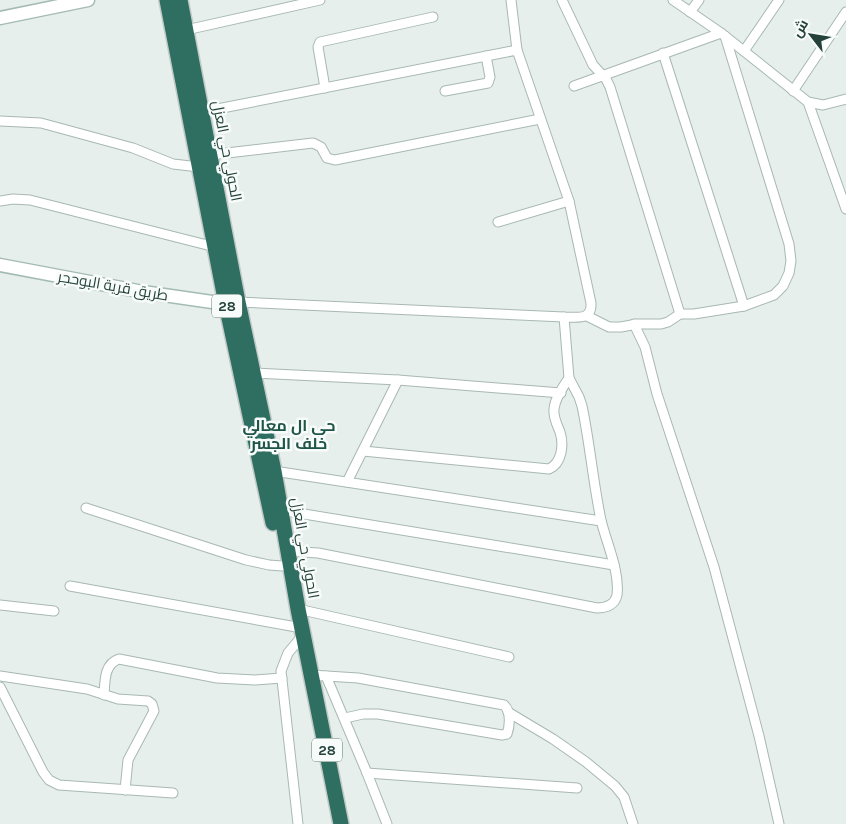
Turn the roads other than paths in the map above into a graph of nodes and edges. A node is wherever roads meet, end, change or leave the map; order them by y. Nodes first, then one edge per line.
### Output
1 (88, 0) edge
2 (167, 0) edge
3 (180, 0) edge
4 (320, 0) edge
5 (511, 0) edge
6 (562, 0) edge
7 (673, 0) edge
8 (699, 0) edge
9 (778, 0) edge
10 (690, 12) junction
11 (846, 12) edge
12 (433, 17) dead end
13 (0, 18) edge
14 (186, 30) junction
15 (723, 35) junction
16 (517, 50) junction
17 (744, 51) junction
18 (663, 53) junction
19 (486, 56) junction
20 (603, 76) junction
21 (574, 86) dead end
22 (325, 88) junction
23 (445, 91) dead end
24 (793, 91) junction
25 (846, 99) edge
26 (808, 102) junction
27 (202, 112) junction
28 (540, 120) junction
29 (0, 121) edge
30 (210, 155) junction
31 (199, 167) junction
32 (0, 201) edge
33 (569, 201) junction
34 (846, 209) edge
35 (498, 222) dead end
36 (215, 247) junction
37 (0, 266) edge
38 (232, 303) junction
39 (744, 306) junction
40 (680, 314) junction
41 (587, 316) junction
42 (564, 317) junction
43 (634, 324) junction
44 (253, 373) junction
45 (569, 378) junction
46 (398, 380) junction
47 (561, 392) junction
48 (363, 451) junction
49 (274, 471) junction
50 (347, 482) junction
51 (86, 508) dead end
52 (280, 510) junction
53 (601, 521) junction
54 (287, 551) junction
55 (614, 565) junction
56 (282, 566) junction
57 (70, 586) dead end
58 (0, 605) edge
59 (298, 609) junction
60 (54, 612) dead end
61 (302, 631) junction
62 (509, 657) dead end
63 (318, 675) junction
64 (0, 676) edge
65 (282, 678) junction
66 (0, 687) edge
67 (104, 695) junction
68 (508, 712) junction
69 (345, 718) junction
70 (368, 773) junction
71 (577, 788) dead end
72 (125, 790) junction
73 (173, 793) dead end
74 (298, 824) edge
75 (341, 824) edge
76 (386, 824) edge
77 (633, 824) edge
78 (778, 824) edge

1 - 13 street
2 - 31 highway, الحولي حي العزل / 28
3 - 14 highway, الحولي حي العزل / 28
4 - 14 street
5 - 16 street
6 - 20 street
7 - 10 street
8 - 10 street
9 - 17 street
10 - 15 street
11 - 24 street
12 - 22 street
14 - 27 highway, الحولي حي العزل / 28
15 - 17 street
15 - 18 street
15 - 39 street
16 - 19 street
16 - 28 street
17 - 24 street
18 - 20 street
18 - 39 street
19 - 22 street
19 - 23 street
20 - 21 street
20 - 40 street
22 - 27 street
24 - 26 street
25 - 26 street
26 - 34 street
27 - 30 highway, الحولي حي العزل / 28
28 - 30 street
28 - 33 street
29 - 31 street
30 - 38 highway, الحولي حي العزل / 28
31 - 36 highway, الحولي حي العزل / 28
32 - 36 street
33 - 35 street
33 - 41 street
36 - 38 highway, الحولي حي العزل / 28
37 - 38 street, طريق قرية البوحجر
38 - 42 street
38 - 44 highway, الحولي حي العزل / 28
38 - 56 highway, الحولي حي العزل / 28
39 - 40 street
40 - 43 street
41 - 42 street
41 - 43 street
42 - 45 street
43 - 78 street
44 - 46 street
44 - 49 highway, الحولي حي العزل / 28
45 - 47 street
45 - 53 street
46 - 47 street
46 - 48 street
47 - 48 street
48 - 50 street
49 - 50 street
49 - 52 highway, الحولي حي العزل / 28
50 - 53 street
51 - 56 street
52 - 54 highway, الحولي حي العزل / 28
52 - 55 street
53 - 55 street
54 - 55 street
54 - 59 highway, الحولي حي العزل / 28
56 - 59 highway, الحولي حي العزل / 28
57 - 61 street
58 - 60 street
59 - 61 highway, 28
59 - 62 street
61 - 63 highway, 28
61 - 65 street
63 - 68 street
63 - 69 street
63 - 75 highway, 28
64 - 67 street
65 - 67 street
65 - 74 street
66 - 72 street
67 - 72 street
68 - 69 street
68 - 77 street
69 - 70 street
70 - 71 street
70 - 76 street
72 - 73 street

